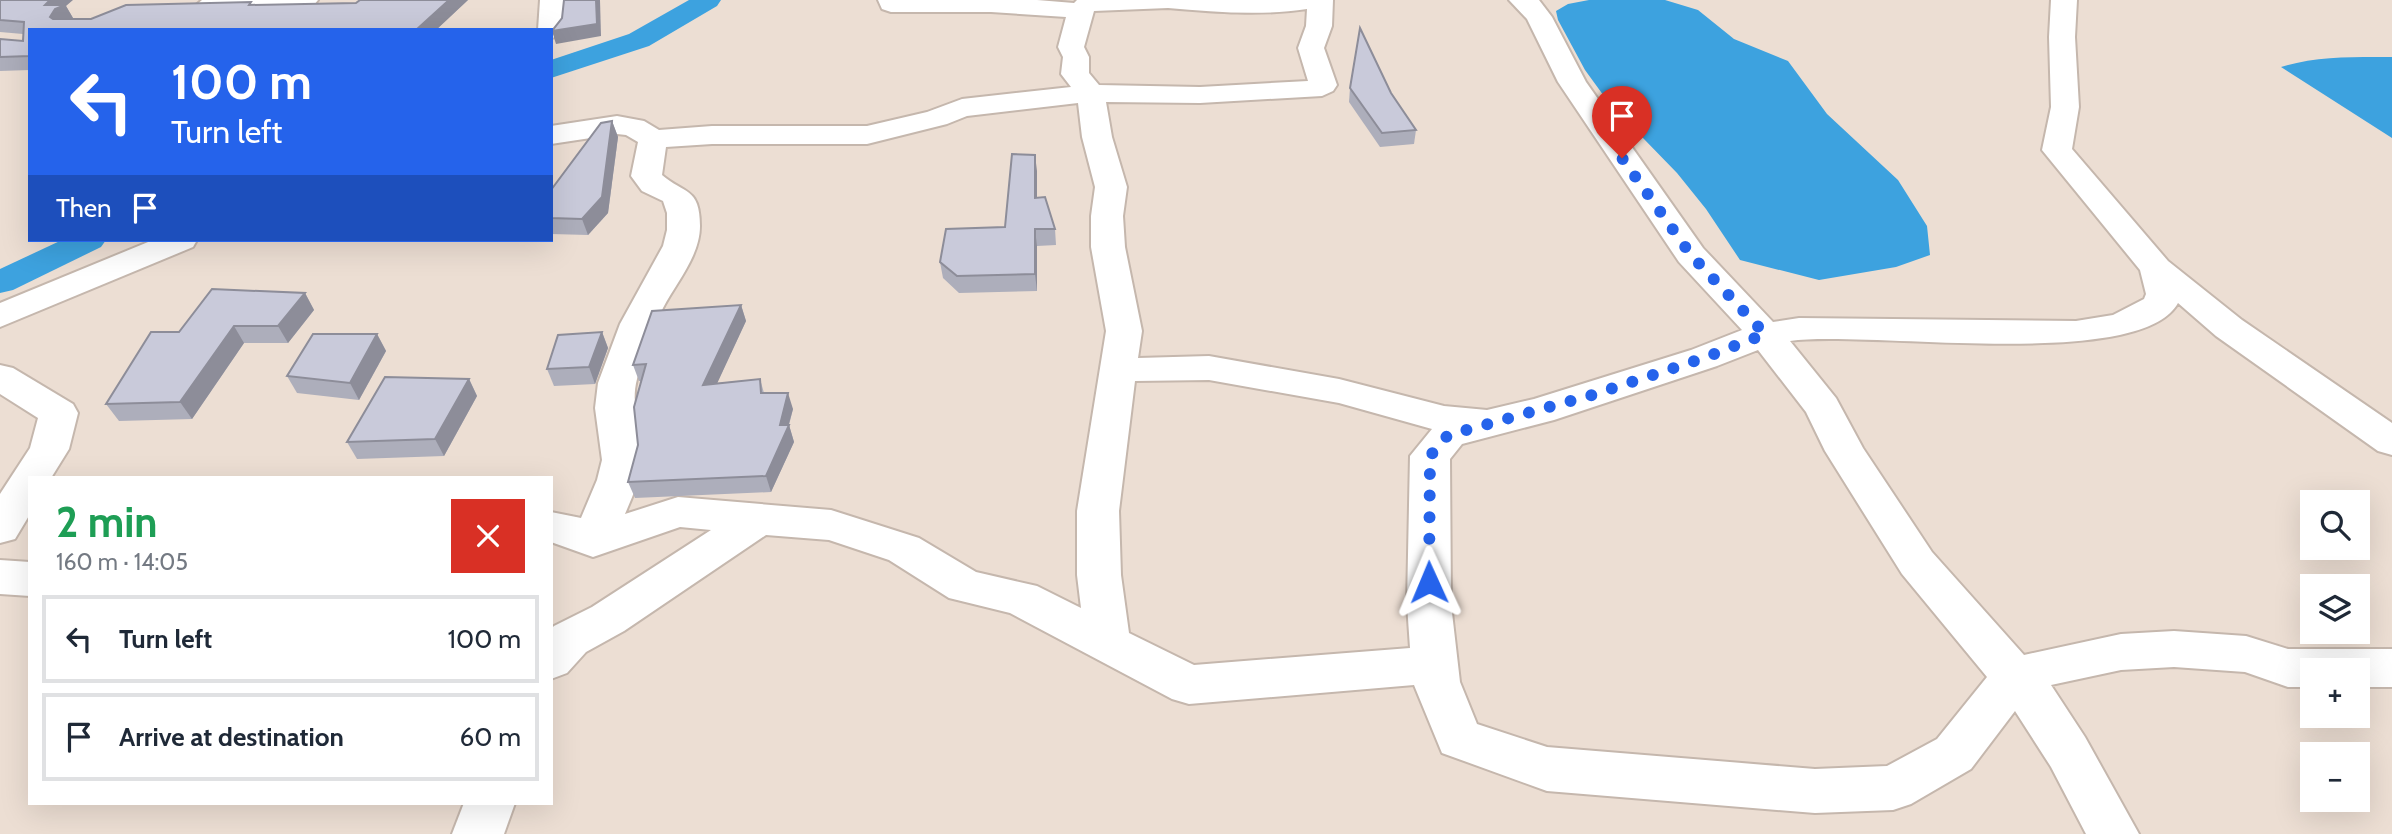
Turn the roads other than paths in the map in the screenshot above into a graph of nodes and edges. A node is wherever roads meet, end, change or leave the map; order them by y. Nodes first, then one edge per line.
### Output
1 (305, 0) edge
2 (312, 0) edge
3 (553, 0) edge
4 (891, 0) edge
5 (1320, 0) edge
6 (1522, 0) edge
7 (2064, 0) edge
8 (1086, 5) edge
9 (188, 6) edge
10 (289, 22) edge
11 (551, 28) edge
12 (1091, 93) junction
13 (553, 135) edge
14 (653, 139) junction
15 (176, 242) edge
16 (2156, 268) junction
17 (0, 316) edge
18 (1765, 334) junction
19 (1117, 370) junction
20 (0, 377) edge
21 (1490, 422) junction
22 (2392, 442) edge
23 (32, 476) edge
24 (28, 482) edge
25 (758, 519) junction
26 (553, 527) edge
27 (0, 528) edge
28 (593, 541) junction
29 (0, 577) edge
30 (28, 579) edge
31 (1107, 640) junction
32 (553, 658) edge
33 (1435, 664) junction
34 (2392, 668) edge
35 (2015, 676) junction
36 (489, 805) edge
37 (478, 834) edge
38 (2113, 834) edge

1 - 9 street
2 - 10 street
3 - 11 street
4 - 8 street
5 - 8 street
5 - 12 street
6 - 18 street
7 - 16 street
8 - 12 street
12 - 14 street
12 - 19 street
13 - 14 street
14 - 28 street
15 - 17 street
16 - 18 street
16 - 22 street
18 - 21 street
18 - 35 street
19 - 21 street
19 - 31 street
20 - 23 street
21 - 33 street
24 - 27 street
25 - 28 street
25 - 31 street
25 - 32 street
26 - 28 street
29 - 30 street
31 - 33 street
33 - 35 street
34 - 35 street
35 - 38 street
36 - 37 street

